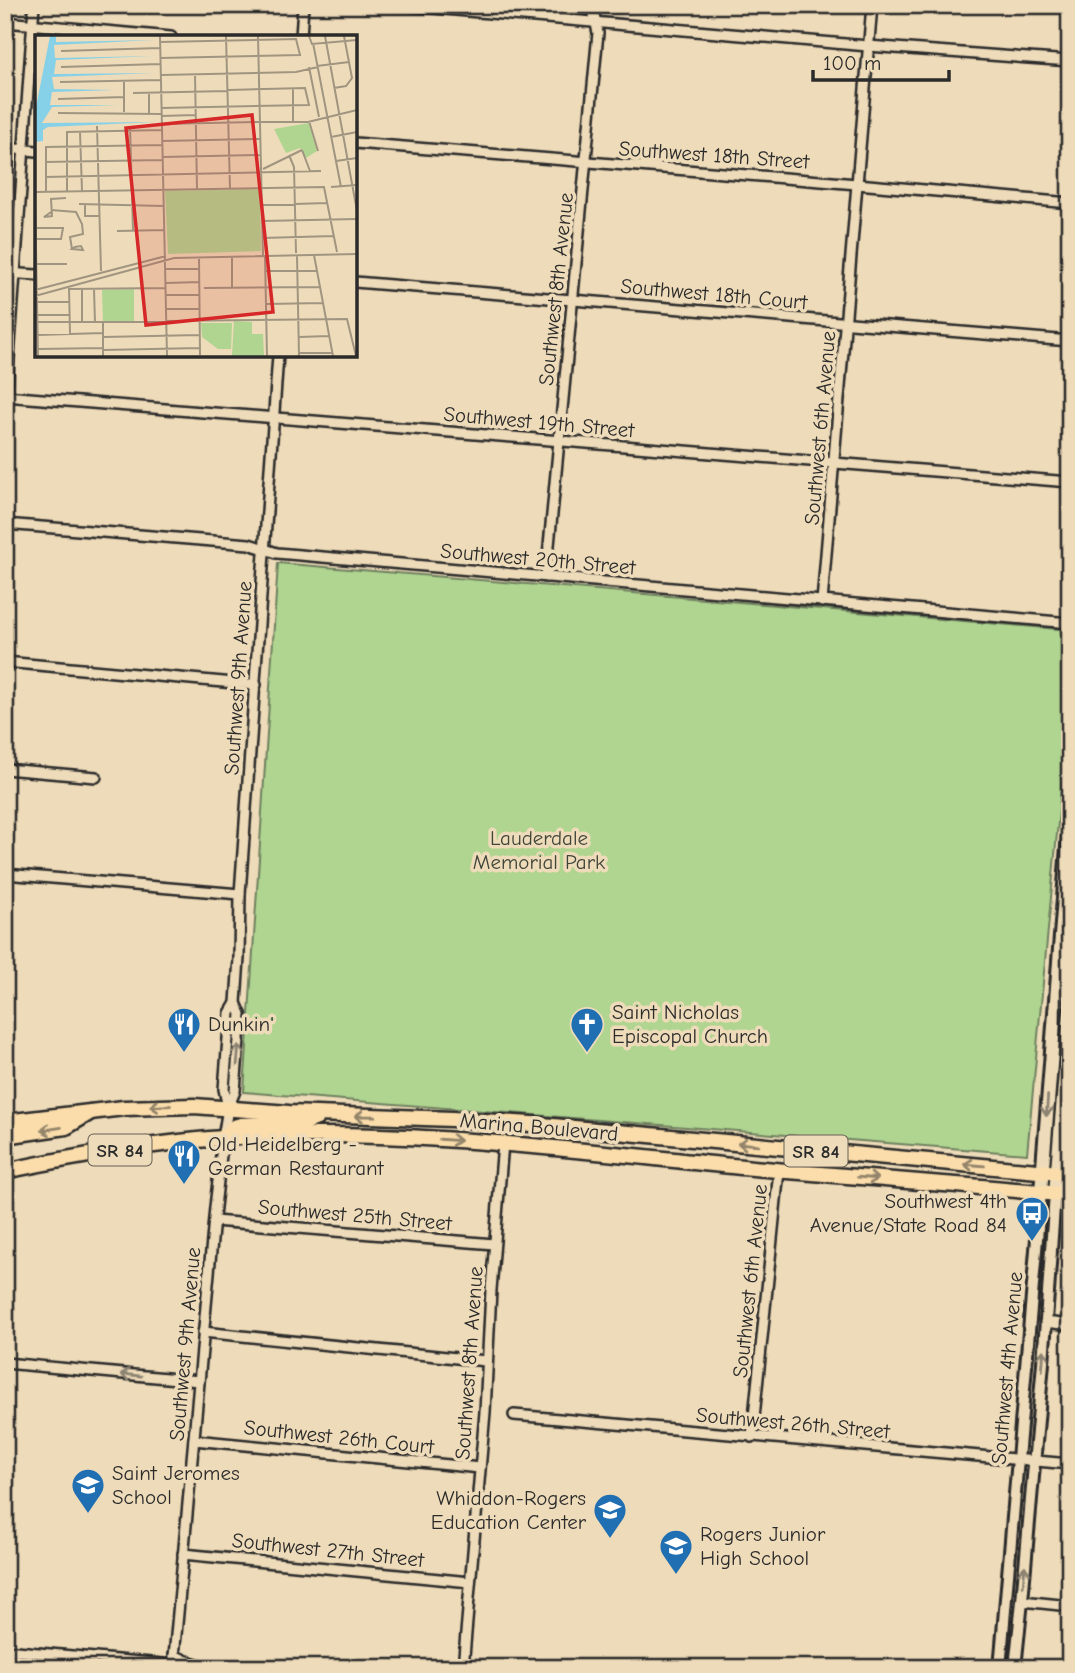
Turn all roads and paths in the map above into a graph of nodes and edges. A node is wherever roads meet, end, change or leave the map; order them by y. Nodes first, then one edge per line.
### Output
1 (34, 5) edge
2 (303, 5) edge
3 (398, 5) edge
4 (592, 5) edge
5 (872, 5) edge
6 (5, 22) edge
7 (595, 22) junction
8 (32, 24) junction
9 (150, 35) edge
10 (301, 35) edge
11 (868, 46) junction
12 (1070, 61) edge
13 (357, 144) edge
14 (5, 148) edge
15 (23, 150) junction
16 (35, 151) edge
17 (587, 163) junction
18 (857, 184) junction
19 (1070, 203) edge
20 (10, 273) edge
21 (35, 275) edge
22 (357, 282) edge
23 (573, 300) junction
24 (846, 322) junction
25 (1070, 341) edge
26 (278, 357) edge
27 (6, 396) edge
28 (5, 415) edge
29 (273, 418) junction
30 (559, 442) junction
31 (834, 462) junction
32 (1070, 482) edge
33 (5, 524) edge
34 (265, 549) junction
35 (546, 577) junction
36 (822, 602) junction
37 (1070, 623) edge
38 (5, 662) edge
39 (256, 685) junction
40 (5, 769) edge
41 (96, 777) dead end
42 (1070, 821) edge
43 (5, 874) edge
44 (240, 894) junction
45 (1066, 903) edge
46 (1070, 1013) edge
47 (1052, 1040) junction
48 (1069, 1041) edge
49 (228, 1108) junction
50 (92, 1111) junction
51 (326, 1115) junction
52 (5, 1122) edge
53 (531, 1124) junction
54 (5, 1136) edge
55 (223, 1139) junction
56 (503, 1143) junction
57 (779, 1170) junction
58 (5, 1171) edge
59 (1056, 1173) edge
60 (1055, 1194) edge
61 (214, 1221) junction
62 (494, 1244) junction
63 (1045, 1322) junction
64 (1070, 1325) edge
65 (204, 1332) junction
66 (486, 1360) junction
67 (5, 1363) edge
68 (199, 1381) junction
69 (514, 1415) dead end
70 (752, 1437) junction
71 (194, 1440) junction
72 (1019, 1460) junction
73 (1034, 1461) junction
74 (1070, 1464) edge
75 (480, 1468) junction
76 (183, 1554) junction
77 (470, 1582) junction
78 (1022, 1601) junction
79 (1070, 1606) edge
80 (5, 1650) edge
81 (174, 1662) edge
82 (222, 1668) edge
83 (463, 1668) edge
84 (1000, 1668) edge
85 (1015, 1668) edge

1 - 8 street
2 - 10 street
3 - 7 street
4 - 7 street, Southwest 8th Avenue
5 - 11 street, Southwest 6th Avenue
6 - 8 street
7 - 11 street
7 - 17 street, Southwest 8th Avenue
8 - 9 street
8 - 15 street
11 - 12 street
11 - 18 street, Southwest 6th Avenue
13 - 17 street, Southwest 18th Street
14 - 15 street
15 - 16 street
15 - 20 street
17 - 18 street, Southwest 18th Street
17 - 23 street, Southwest 8th Avenue
18 - 19 street, Southwest 18th Street
18 - 24 street, Southwest 6th Avenue
20 - 21 street
20 - 27 street
22 - 23 street, Southwest 18th Court
23 - 24 street, Southwest 18th Court
23 - 30 street, Southwest 8th Avenue
24 - 25 street, Southwest 18th Court
24 - 31 street, Southwest 6th Avenue
26 - 29 street, Southwest 9th Avenue
27 - 28 street
27 - 29 street, Southwest 19th Street
29 - 30 street, Southwest 19th Street
29 - 34 street, Southwest 9th Avenue
30 - 31 street, Southwest 19th Street
30 - 35 street, Southwest 8th Avenue
31 - 32 street, Southwest 19th Street
31 - 36 street, Southwest 6th Avenue
33 - 34 street, Southwest 20th Street
34 - 35 street, Southwest 20th Street
34 - 39 street, Southwest 9th Avenue
35 - 36 street, Southwest 20th Street
36 - 37 street, Southwest 20th Street
38 - 39 street
39 - 44 street, Southwest 9th Avenue
40 - 41 street
42 - 45 main road, Southwest 4th Avenue
43 - 44 street
44 - 49 street, Southwest 9th Avenue
45 - 47 main road, Southwest 4th Avenue
46 - 48 main road, Southwest 4th Avenue
47 - 48 street
47 -> 59 main road, Southwest 4th Avenue
48 - 59 main road, Southwest 4th Avenue
49 -> 50 main road, Marina Boulevard / SR 84
49 - 51 main road, Marina Boulevard / SR 84
49 - 55 street, Southwest 9th Avenue
50 - 52 main road, Marina Boulevard / SR 84
50 -> 54 main road
53 -> 51 main road, Marina Boulevard / SR 84
51 - 55 main road
53 - 56 main road
59 -> 53 main road, Marina Boulevard / SR 84
55 -> 56 main road, Marina Boulevard / SR 84
55 - 58 main road, Marina Boulevard / SR 84
55 - 61 street, Southwest 9th Avenue
56 - 57 main road, Marina Boulevard / SR 84
56 - 62 street, Southwest 8th Avenue
57 -> 60 main road, Marina Boulevard / SR 84
57 - 70 street, Southwest 6th Avenue
59 - 60 main road, Southwest 4th Avenue
60 - 63 street, Southwest 4th Avenue
60 - 72 street, Southwest 4th Avenue
61 - 62 street, Southwest 25th Street
61 - 65 street, Southwest 9th Avenue
62 - 66 street, Southwest 8th Avenue
63 - 64 street
73 -> 63 street, Southwest 4th Avenue
65 - 66 street
65 - 68 street, Southwest 9th Avenue
66 - 75 street, Southwest 8th Avenue
68 -> 67 street
68 - 71 street, Southwest 9th Avenue
69 - 70 street, Southwest 26th Street
70 - 72 street, Southwest 26th Street
71 - 75 street, Southwest 26th Court
71 - 76 street, Southwest 9th Avenue
72 - 73 street, Southwest 26th Street
72 - 84 street, Southwest 4th Avenue
73 - 74 street, Southwest 26th Street
78 -> 73 street, Southwest 4th Avenue
75 - 77 street, Southwest 8th Avenue
76 - 77 street, Southwest 27th Street
76 - 81 street, Southwest 9th Avenue
77 - 83 street, Southwest 8th Avenue
78 - 79 street
78 - 85 street, Southwest 4th Avenue
80 - 81 street
81 - 82 street

